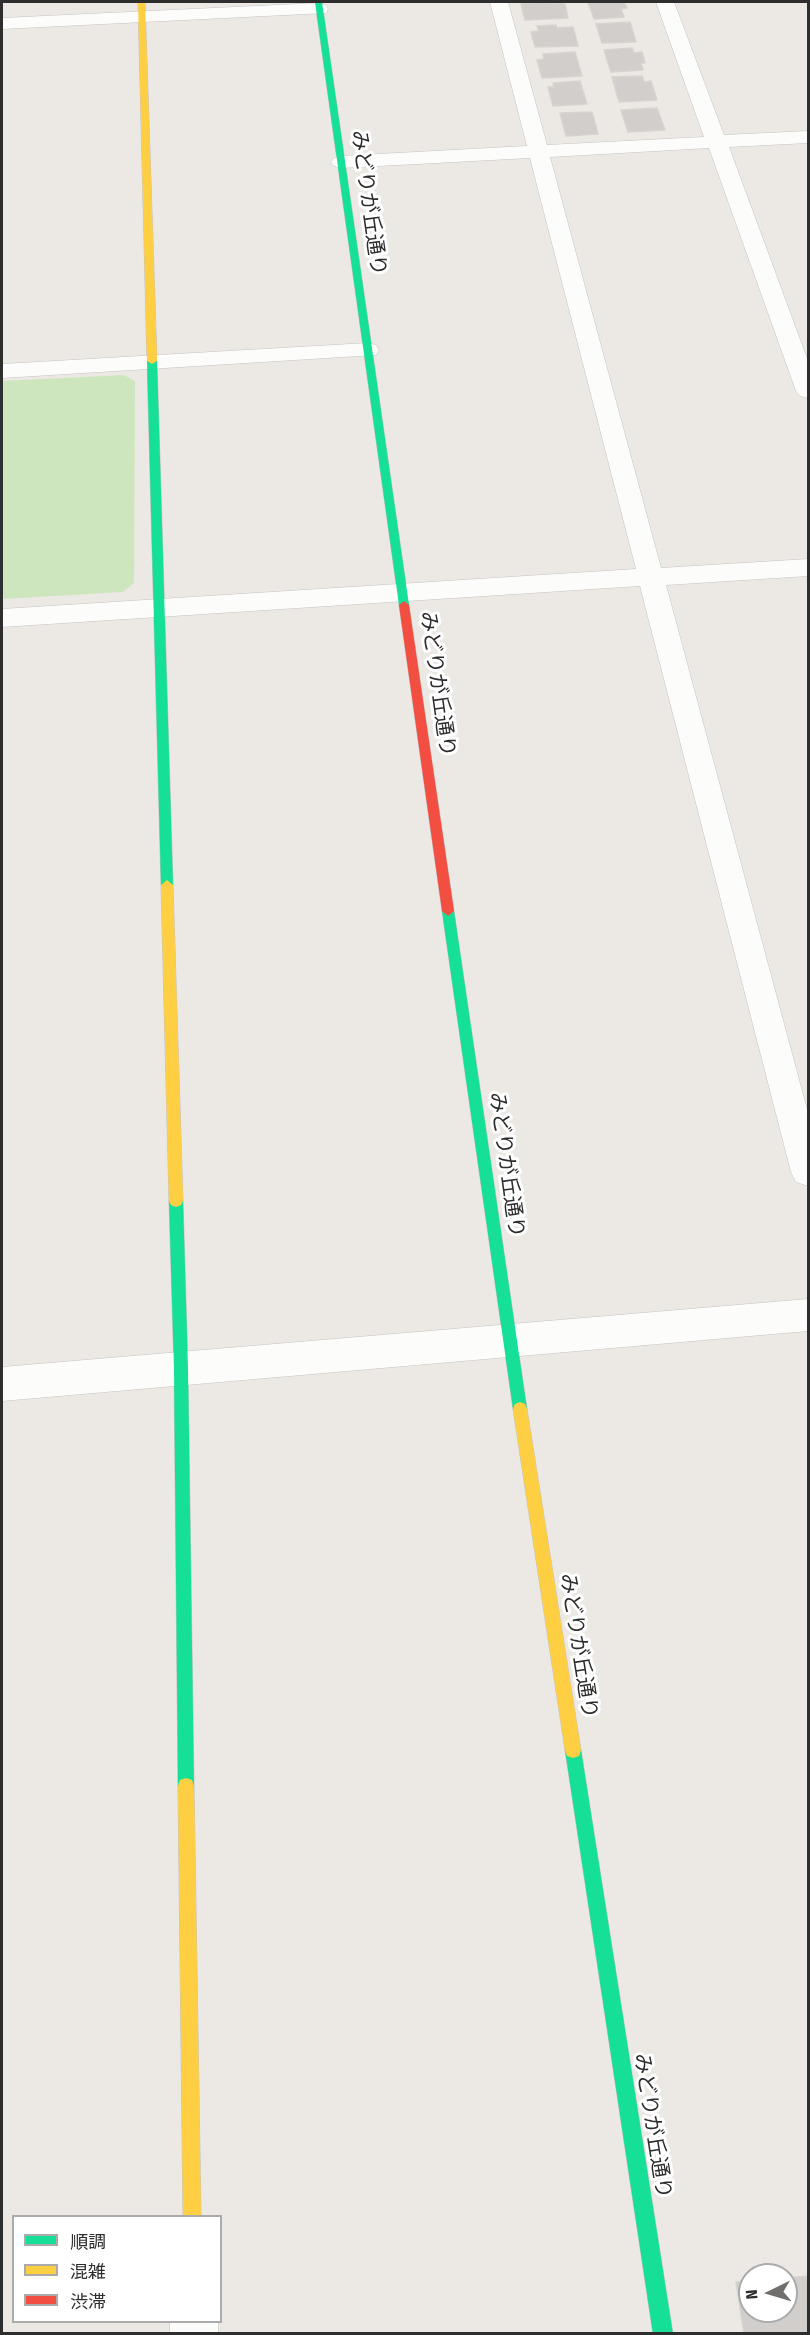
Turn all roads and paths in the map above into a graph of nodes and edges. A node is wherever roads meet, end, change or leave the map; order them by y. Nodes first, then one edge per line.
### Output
1 (499, 2) edge
2 (665, 2) edge
3 (319, 5) edge
4 (141, 9) edge
5 (2, 24) edge
6 (808, 137) edge
7 (717, 142) junction
8 (538, 152) junction
9 (341, 162) junction
10 (368, 350) junction
11 (151, 362) junction
12 (2, 371) edge
13 (808, 391) edge
14 (808, 567) edge
15 (651, 578) junction
16 (403, 594) junction
17 (159, 609) junction
18 (2, 618) edge
19 (808, 1172) edge
20 (808, 1315) edge
21 (510, 1341) junction
22 (181, 1369) junction
23 (2, 1384) edge
24 (192, 2215) edge
25 (663, 2334) edge

1 - 8 street
2 - 7 street
3 - 4 street
3 - 9 street, みどりが丘通り
4 - 5 street
4 - 11 street
6 - 7 street
7 - 8 street
7 - 13 street
8 - 9 street
8 - 15 street
9 - 10 street, みどりが丘通り
10 - 11 street
10 - 16 street, みどりが丘通り
11 - 12 street
11 - 17 street
14 - 15 street
15 - 16 street
15 - 19 street
16 - 17 street
16 - 21 street, みどりが丘通り
17 - 18 street
17 - 22 street
20 - 21 street
21 - 22 street
21 - 25 street, みどりが丘通り
22 - 23 street
22 - 24 street

